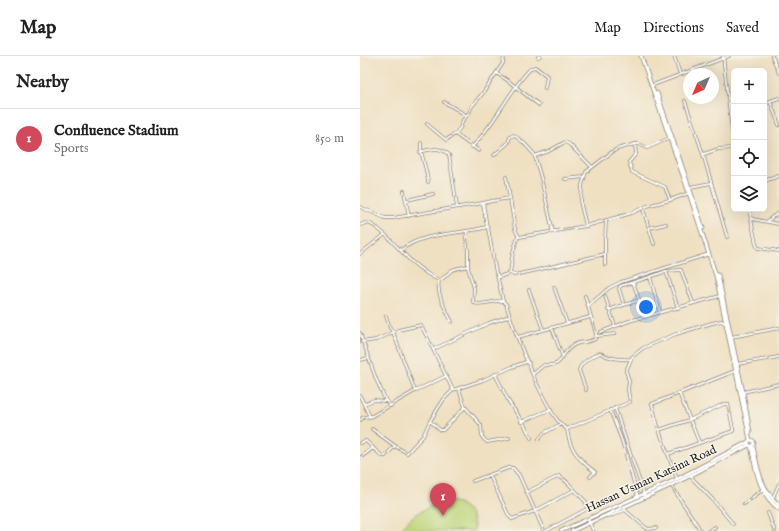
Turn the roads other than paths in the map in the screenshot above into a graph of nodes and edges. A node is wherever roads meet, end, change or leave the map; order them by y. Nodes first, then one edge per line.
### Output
1 (504, 56) edge
2 (642, 56) edge
3 (674, 56) edge
4 (729, 56) edge
5 (772, 56) edge
6 (723, 57) edge
7 (496, 73) junction
8 (779, 73) edge
9 (680, 74) junction
10 (654, 85) junction
11 (516, 87) junction
12 (545, 88) dead end
13 (779, 98) edge
14 (770, 101) junction
15 (444, 102) dead end
16 (686, 104) edge
17 (766, 104) edge
18 (539, 105) dead end
19 (466, 115) junction
20 (731, 120) edge
21 (427, 124) dead end
22 (779, 125) edge
23 (455, 134) junction
24 (670, 138) junction
25 (421, 143) dead end
26 (635, 144) junction
27 (472, 147) junction
28 (731, 148) edge
29 (479, 151) dead end
30 (420, 152) junction
31 (703, 154) junction
32 (494, 155) dead end
33 (535, 157) junction
34 (592, 167) junction
35 (779, 176) edge
36 (506, 177) dead end
37 (584, 177) junction
38 (565, 178) dead end
39 (767, 180) edge
40 (428, 182) dead end
41 (711, 182) junction
42 (690, 187) junction
43 (404, 191) dead end
44 (689, 193) junction
45 (433, 194) dead end
46 (510, 198) junction
47 (407, 200) junction
48 (670, 200) junction
49 (483, 203) junction
50 (360, 208) edge
51 (457, 208) junction
52 (643, 208) junction
53 (750, 212) edge
54 (779, 213) edge
55 (409, 216) junction
56 (752, 219) junction
57 (606, 220) junction
58 (768, 221) junction
59 (666, 224) dead end
60 (779, 224) edge
61 (360, 225) edge
62 (586, 226) junction
63 (488, 227) junction
64 (649, 228) junction
65 (467, 232) junction
66 (553, 232) junction
67 (384, 235) junction
68 (518, 236) junction
69 (727, 237) dead end
70 (654, 244) dead end
71 (401, 250) junction
72 (779, 251) edge
73 (360, 254) edge
74 (605, 254) junction
75 (709, 254) junction
76 (468, 266) junction
77 (605, 266) dead end
78 (666, 271) junction
79 (510, 273) junction
80 (497, 276) junction
81 (650, 277) junction
82 (439, 280) junction
83 (632, 282) junction
84 (554, 287) dead end
85 (529, 290) dead end
86 (722, 295) junction
87 (585, 296) dead end
88 (605, 296) dead end
89 (640, 300) junction
90 (503, 301) junction
91 (693, 303) junction
92 (624, 305) junction
93 (588, 306) junction
94 (678, 308) junction
95 (608, 310) junction
96 (660, 312) junction
97 (386, 316) dead end
98 (510, 316) junction
99 (590, 317) junction
100 (645, 317) junction
101 (452, 322) dead end
102 (726, 323) junction
103 (567, 324) junction
104 (614, 326) junction
105 (552, 328) junction
106 (779, 328) edge
107 (543, 330) junction
108 (393, 332) junction
109 (601, 332) dead end
110 (360, 333) edge
111 (615, 334) dead end
112 (596, 336) junction
113 (518, 337) junction
114 (732, 337) junction
115 (362, 342) junction
116 (434, 349) junction
117 (562, 357) junction
118 (779, 357) edge
119 (369, 358) junction
120 (631, 359) junction
121 (360, 360) edge
122 (529, 363) junction
123 (737, 364) junction
124 (735, 372) junction
125 (495, 374) junction
126 (533, 374) junction
127 (446, 376) junction
128 (779, 384) edge
129 (774, 385) junction
130 (779, 388) edge
131 (459, 389) junction
132 (453, 390) junction
133 (586, 390) dead end
134 (414, 391) junction
135 (743, 392) junction
136 (679, 393) junction
137 (360, 396) edge
138 (386, 401) junction
139 (364, 404) junction
140 (391, 406) junction
141 (465, 407) junction
142 (616, 408) junction
143 (551, 409) junction
144 (610, 410) junction
145 (370, 417) junction
146 (360, 420) edge
147 (689, 420) junction
148 (430, 421) junction
149 (522, 422) junction
150 (561, 424) junction
151 (372, 429) dead end
152 (567, 430) junction
153 (659, 430) junction
154 (509, 438) dead end
155 (531, 438) dead end
156 (539, 439) dead end
157 (699, 442) junction
158 (360, 443) edge
159 (750, 443) junction
160 (395, 446) junction
161 (373, 448) junction
162 (668, 454) junction
163 (360, 458) edge
164 (490, 476) junction
165 (690, 476) junction
166 (590, 477) dead end
167 (677, 479) junction
168 (473, 481) dead end
169 (779, 484) edge
170 (671, 485) junction
171 (574, 490) junction
172 (762, 490) junction
173 (527, 492) junction
174 (644, 496) junction
175 (639, 498) junction
176 (772, 498) junction
177 (744, 504) dead end
178 (779, 504) edge
179 (779, 509) edge
180 (534, 511) junction
181 (768, 513) dead end
182 (605, 516) junction
183 (588, 519) junction
184 (589, 523) junction
185 (732, 524) dead end
186 (656, 528) dead end
187 (716, 528) dead end
188 (545, 531) edge
189 (561, 531) edge
190 (572, 531) edge
191 (593, 531) edge
192 (701, 531) edge
193 (708, 531) edge
194 (775, 531) edge

1 - 7 street
2 - 10 main road
2 - 24 main road
3 - 9 street
4 - 6 street
5 - 8 street
6 - 9 street
6 - 20 street
7 - 11 street
7 - 19 street
9 - 10 street
10 - 42 main road
11 - 12 street
11 - 18 street
11 - 27 street
13 - 14 street
14 - 17 street
14 - 22 street
15 - 19 street
16 - 31 street
19 - 23 street
21 - 23 street
23 - 27 street
24 - 26 street
24 - 44 main road
25 - 30 street
26 - 34 street
26 - 48 street
27 - 29 street
28 - 31 street
30 - 40 street
30 - 51 street
31 - 41 street
32 - 33 street
33 - 34 street
33 - 66 street
34 - 37 street
35 - 39 street
36 - 46 street
37 - 38 street
37 - 62 street
41 - 42 street
41 - 69 street
42 - 86 main road
43 - 47 street
44 - 48 street
44 - 75 main road
45 - 47 street
46 - 49 street
46 - 68 street
47 - 55 street
48 - 52 street
49 - 51 street
49 - 63 street
50 - 55 street
51 - 55 street
52 - 57 street
52 - 64 street
53 - 56 street
54 - 58 street
56 - 58 street
56 - 72 street
57 - 62 street
57 - 74 street
58 - 60 street
59 - 64 street
61 - 67 street
62 - 66 street
63 - 65 street
63 - 80 street
64 - 70 street
65 - 71 street
65 - 76 street
66 - 68 street
67 - 71 street
67 - 73 street
68 - 79 street
71 - 82 street
74 - 77 street
74 - 79 street
75 - 86 main road
75 - 93 street
76 - 82 street
76 - 90 street
78 - 81 street
78 - 91 street
78 - 94 street
79 - 80 street
80 - 90 street
81 - 83 street
81 - 96 street
82 - 101 street
83 - 89 street
83 - 92 street
84 - 103 street
85 - 107 street
86 - 91 street
86 - 102 main road
86 - 114 main road
87 - 93 street
88 - 95 street
89 - 92 street
89 - 100 street
90 - 98 street
91 - 94 street
92 - 95 street
93 - 99 street
94 - 96 street
95 - 104 street
96 - 100 street
97 - 108 street
98 - 113 street
98 - 116 street
99 - 103 street
99 - 112 street
100 - 104 street
102 - 120 street
102 - 124 main road
103 - 105 street
104 - 109 street
105 - 107 street
105 - 117 street
106 - 114 street
107 - 113 street
108 - 115 street
108 - 116 street
108 - 134 street
110 - 115 street
111 - 112 street
112 - 117 street
113 - 122 street
114 - 123 main road
115 - 119 street
116 - 127 street
117 - 126 street
118 - 123 street
119 - 121 street
119 - 138 street
120 - 133 street
120 - 142 street
122 - 125 street
122 - 126 street
123 - 135 main road
124 - 136 street
124 - 159 main road
125 - 131 street
125 - 149 street
126 - 143 street
127 - 132 street
127 - 134 street
128 - 129 street
129 - 130 street
129 - 135 street
131 - 132 street
131 - 141 street
132 - 148 street
134 - 140 street
135 - 159 main road
136 - 147 street
136 - 153 street
137 - 139 street
138 - 139 street
138 - 140 street
139 - 145 street
140 - 145 street
141 - 148 street
141 - 154 street
142 - 144 street
142 - 174 street
143 - 149 street
143 - 150 street
144 - 152 street
144 - 175 street
145 - 146 street
147 - 153 street
147 - 157 street
147 - 157 street
148 - 160 street
149 - 155 street
150 - 152 street
150 - 156 street
151 - 160 street
152 - 166 street
153 - 162 street
157 - 162 street
158 - 161 street
159 - 165 main road, Hassan Usman Katsina Road
159 - 167 main road, Hassan Usman Katsina Road
159 - 172 main road
159 - 176 main road
160 - 161 street
161 - 163 street
162 - 167 street
164 - 168 street
164 - 173 street
164 - 180 street
165 - 170 main road, Hassan Usman Katsina Road
165 - 185 street
167 - 174 main road, Hassan Usman Katsina Road
169 - 176 street
170 - 174 main road, Hassan Usman Katsina Road
170 - 192 street
171 - 173 street
171 - 180 street
171 - 188 street
172 - 177 street
172 - 179 main road
173 - 180 street
174 - 175 main road, Hassan Usman Katsina Road
175 - 182 main road, Hassan Usman Katsina Road
175 - 183 main road, Hassan Usman Katsina Road
176 - 178 main road
180 - 188 street
181 - 194 street
182 - 184 main road, Hassan Usman Katsina Road
182 - 186 street
183 - 184 street
183 - 189 main road, Hassan Usman Katsina Road
184 - 190 main road, Hassan Usman Katsina Road
184 - 191 street
187 - 193 street

